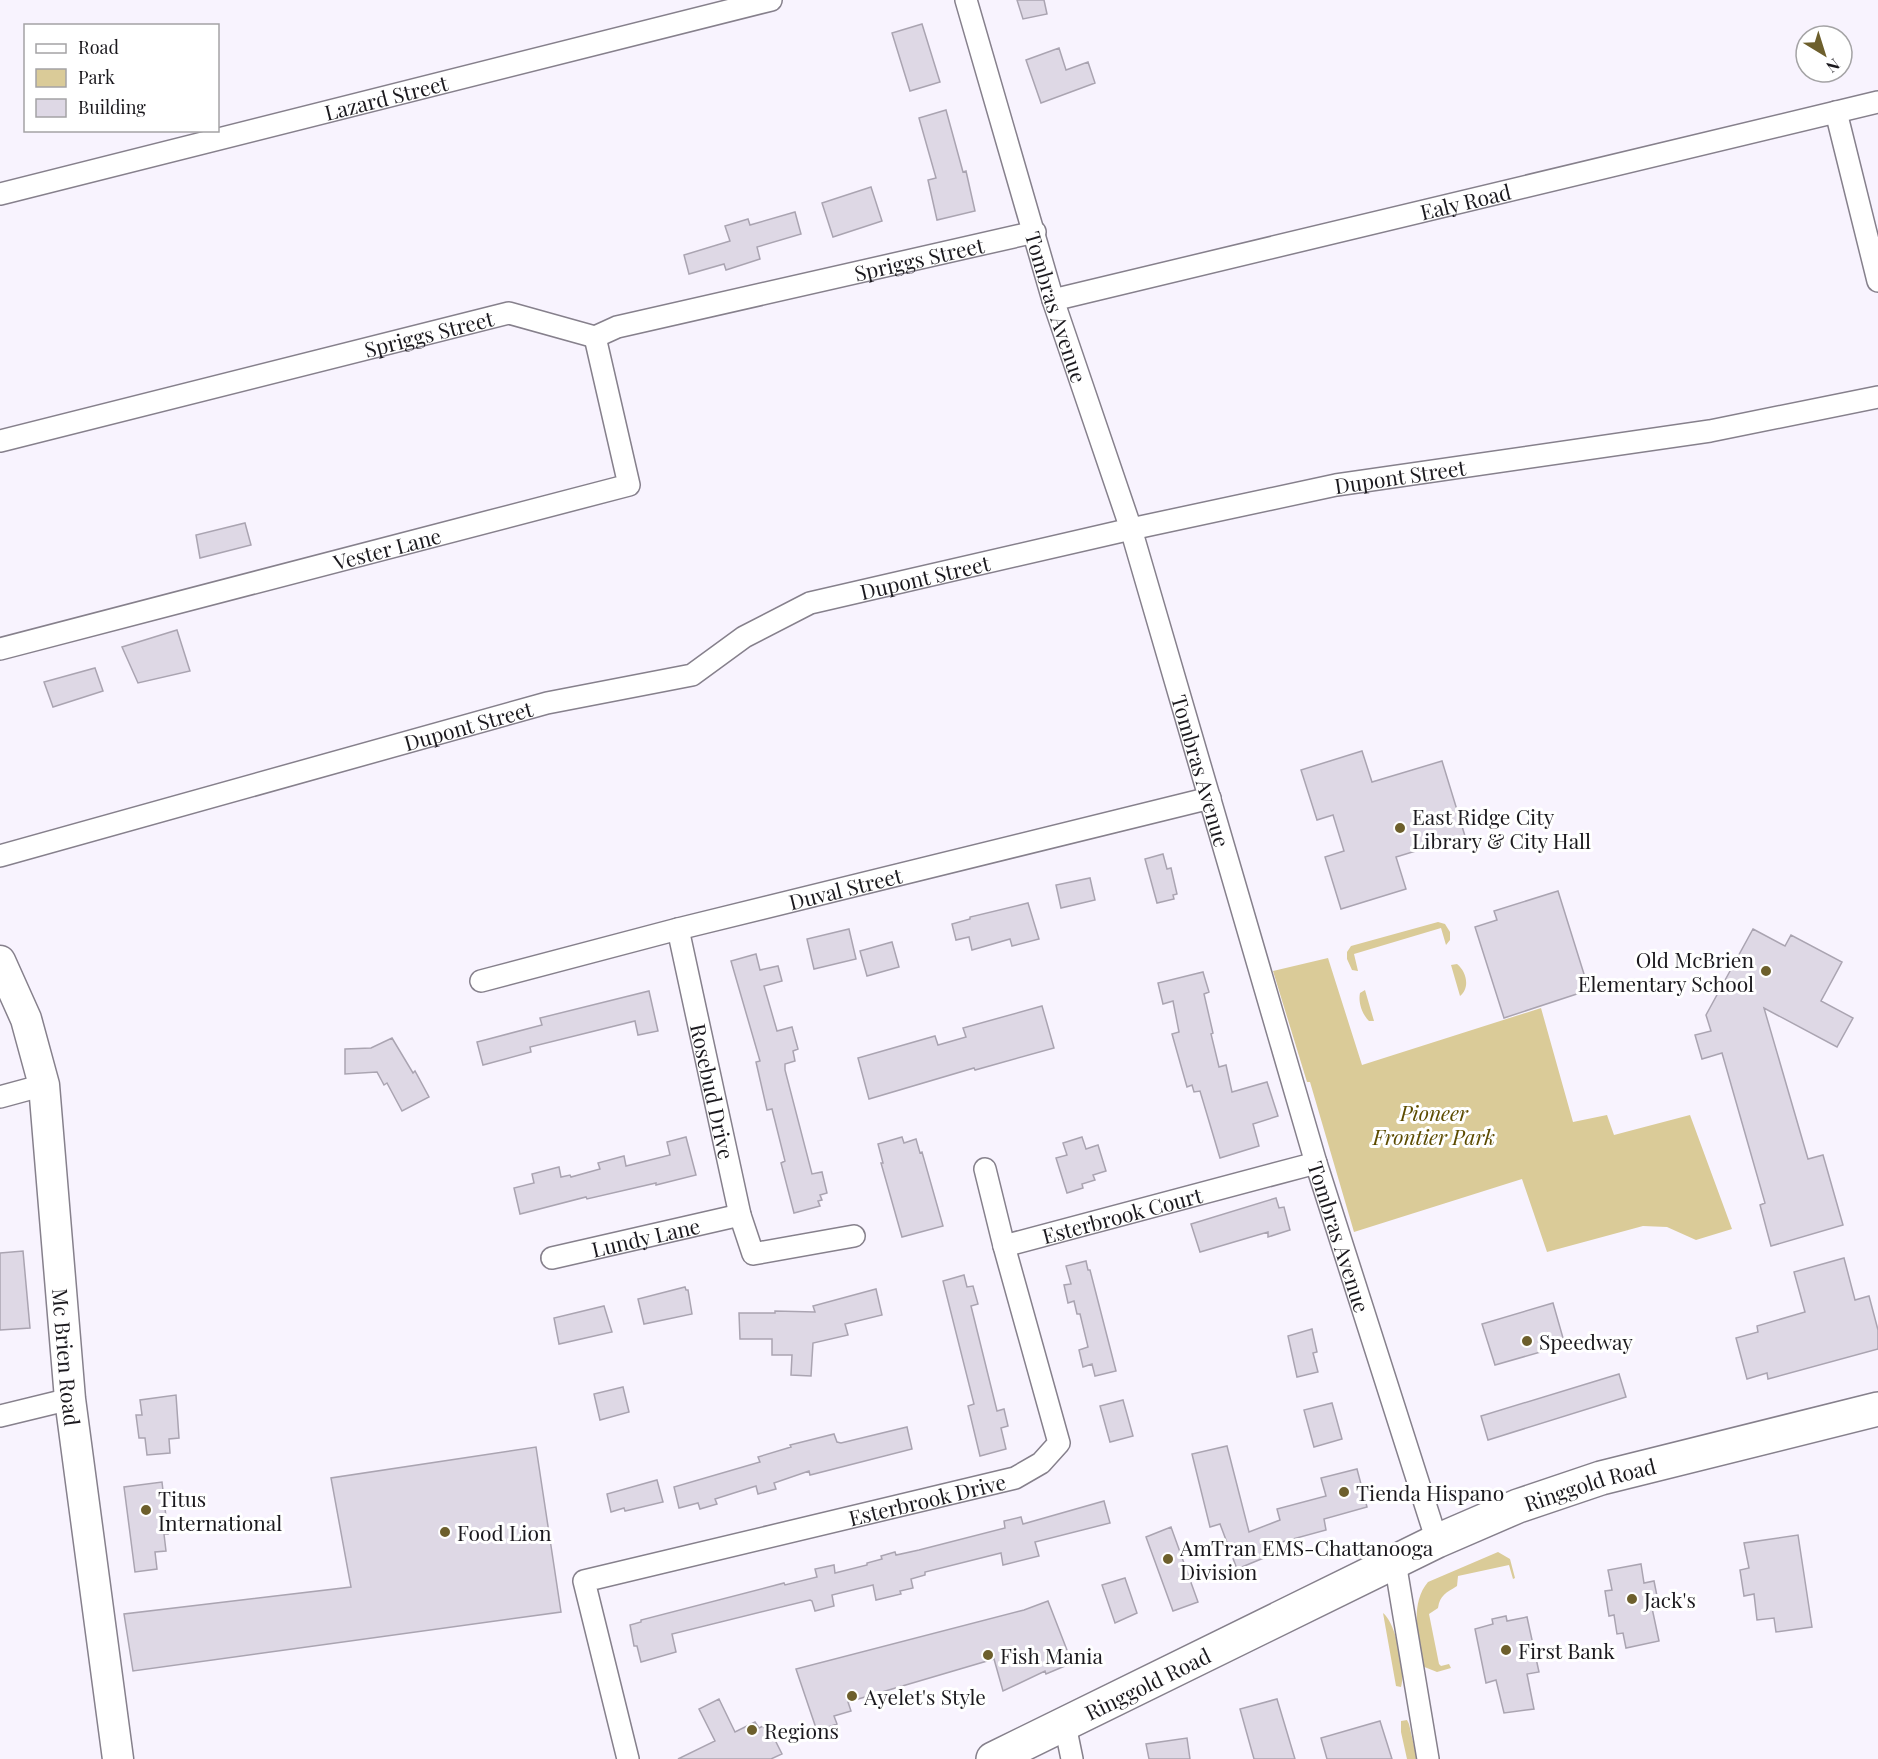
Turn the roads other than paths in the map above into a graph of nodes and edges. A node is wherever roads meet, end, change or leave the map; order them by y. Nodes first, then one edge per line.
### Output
1 (771, 0) edge
2 (966, 0) edge
3 (1878, 102) edge
4 (1836, 112) junction
5 (0, 194) edge
6 (1035, 231) junction
7 (1878, 281) edge
8 (1053, 300) junction
9 (595, 337) junction
10 (1878, 397) edge
11 (0, 441) edge
12 (1131, 529) junction
13 (0, 649) edge
14 (1210, 798) junction
15 (0, 856) edge
16 (678, 929) junction
17 (0, 961) edge
18 (481, 981) dead end
19 (44, 1085) junction
20 (0, 1097) edge
21 (1316, 1163) junction
22 (985, 1169) dead end
23 (740, 1215) junction
24 (854, 1236) dead end
25 (1004, 1246) junction
26 (552, 1258) dead end
27 (70, 1399) junction
28 (1878, 1409) edge
29 (0, 1416) edge
30 (1437, 1541) junction
31 (1395, 1562) junction
32 (1065, 1725) junction
33 (118, 1759) edge
34 (628, 1759) edge
35 (993, 1759) edge
36 (1072, 1759) edge
37 (1428, 1759) edge

1 - 5 street, Lazard Street
2 - 6 street, Tombras Avenue
3 - 4 street, Ealy Road
4 - 7 street
4 - 8 street, Ealy Road
6 - 8 street, Tombras Avenue
6 - 9 street, Spriggs Street
8 - 12 street, Tombras Avenue
9 - 11 street, Spriggs Street
9 - 13 street, Vester Lane
10 - 12 street, Dupont Street
12 - 14 street, Tombras Avenue
12 - 15 street, Dupont Street
14 - 16 street, Duval Street
14 - 21 street, Tombras Avenue
16 - 18 street, Duval Street
16 - 23 street, Rosebud Drive
17 - 19 main road, Mc Brien Road
19 - 20 street
19 - 27 main road, Mc Brien Road
21 - 25 street, Esterbrook Court
21 - 30 street, Tombras Avenue
22 - 25 street
23 - 24 street, Rosebud Drive
23 - 26 street, Lundy Lane
25 - 34 street, Esterbrook Drive
27 - 29 street
27 - 33 main road, Mc Brien Road
28 - 30 main road, Ringgold Road
30 - 31 main road, Ringgold Road
31 - 32 main road, Ringgold Road
31 - 37 street
32 - 35 main road, Ringgold Road
32 - 36 street

